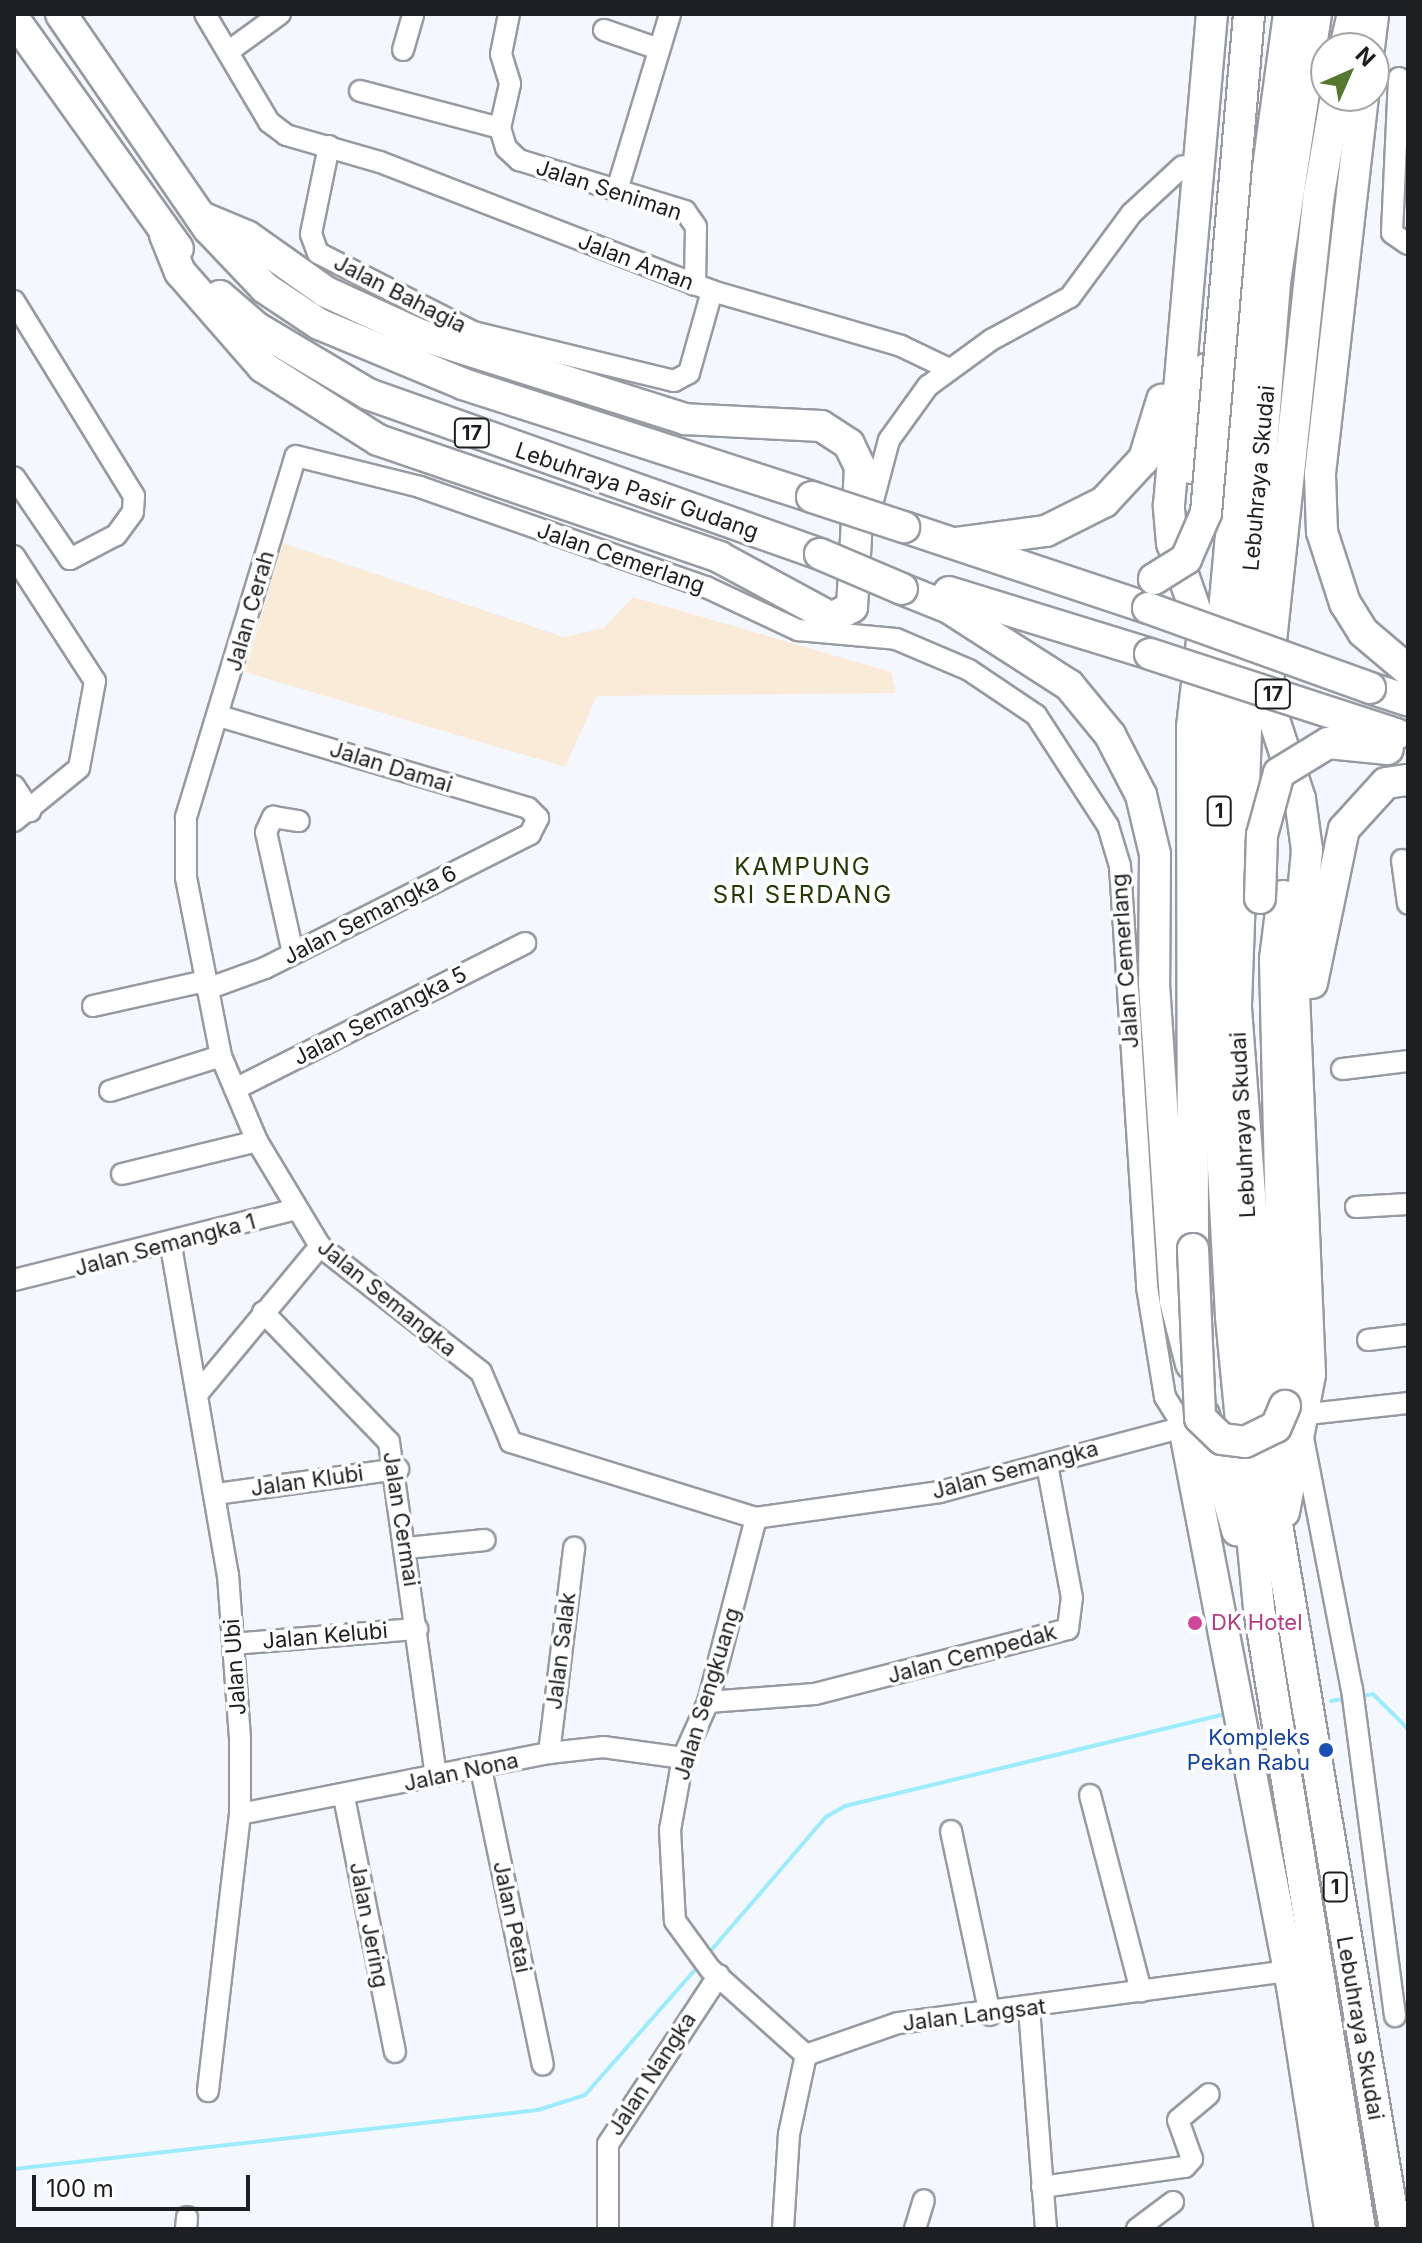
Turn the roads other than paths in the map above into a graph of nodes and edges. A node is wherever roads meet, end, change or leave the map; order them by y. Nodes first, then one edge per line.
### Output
1 (61, 14) edge
2 (205, 14) edge
3 (280, 14) edge
4 (413, 14) edge
5 (509, 14) edge
6 (670, 14) edge
7 (1211, 14) edge
8 (1240, 14) edge
9 (1249, 14) edge
10 (1289, 14) edge
11 (1316, 14) edge
12 (14, 19) edge
13 (604, 30) dead end
14 (659, 49) junction
15 (403, 50) dead end
16 (229, 51) junction
17 (1399, 78) dead end
18 (360, 91) dead end
19 (1334, 112) edge
20 (1359, 112) edge
21 (500, 128) junction
22 (329, 146) junction
23 (1183, 166) junction
24 (617, 190) junction
25 (201, 217) junction
26 (165, 235) junction
27 (1400, 242) edge
28 (704, 288) junction
29 (14, 301) edge
30 (947, 368) junction
31 (683, 379) joint
32 (296, 456) joint
33 (14, 477) edge
34 (955, 543) junction
35 (14, 556) edge
36 (902, 583) junction
37 (1151, 593) junction
38 (952, 610) junction
39 (867, 635) junction
40 (1220, 652) junction
41 (1408, 670) edge
42 (1248, 673) junction
43 (1408, 700) edge
44 (220, 716) junction
45 (1400, 744) edge
46 (203, 766) joint
47 (1408, 780) edge
48 (14, 786) edge
49 (22, 816) edge
50 (299, 821) dead end
51 (530, 834) joint
52 (1402, 860) dead end
53 (1408, 904) edge
54 (525, 943) dead end
55 (293, 953) junction
56 (1184, 954) junction
57 (206, 985) junction
58 (93, 1006) dead end
59 (221, 1056) junction
60 (1300, 1060) junction
61 (1408, 1061) edge
62 (1342, 1069) dead end
63 (235, 1089) junction
64 (110, 1091) dead end
65 (257, 1141) junction
66 (122, 1174) dead end
67 (1408, 1204) edge
68 (1356, 1207) dead end
69 (293, 1210) junction
70 (171, 1246) junction
71 (320, 1246) junction
72 (14, 1280) edge
73 (263, 1312) junction
74 (1408, 1335) edge
75 (1368, 1340) dead end
76 (199, 1392) junction
77 (1408, 1403) edge
78 (1298, 1419) junction
79 (1184, 1427) junction
80 (1212, 1443) junction
81 (1047, 1465) junction
82 (398, 1469) junction
83 (216, 1494) junction
84 (756, 1518) junction
85 (485, 1540) dead end
86 (1279, 1544) junction
87 (407, 1548) junction
88 (574, 1548) dead end
89 (1259, 1609) junction
90 (417, 1629) junction
91 (233, 1644) junction
92 (708, 1702) junction
93 (549, 1753) junction
94 (683, 1758) junction
95 (481, 1769) junction
96 (436, 1776) junction
97 (1090, 1795) dead end
98 (344, 1797) junction
99 (240, 1814) junction
100 (951, 1831) dead end
101 (1321, 1968) junction
102 (1288, 1970) junction
103 (715, 1972) junction
104 (1141, 1991) junction
105 (1029, 2008) junction
106 (990, 2015) junction
107 (1395, 2016) dead end
108 (395, 2052) dead end
109 (806, 2055) junction
110 (543, 2065) dead end
111 (208, 2091) dead end
112 (1209, 2094) dead end
113 (1042, 2187) junction
114 (924, 2200) dead end
115 (1173, 2202) dead end
116 (608, 2229) edge
117 (783, 2229) edge
118 (915, 2229) edge
119 (1046, 2229) edge
120 (1137, 2229) edge
121 (1330, 2229) edge
122 (1360, 2229) edge
123 (1395, 2229) edge

1 - 25 highway, 17
2 - 16 street
3 - 16 street
4 - 15 street
5 - 21 street
6 - 14 street
7 - 23 highway
7 - 56 highway
8 - 40 highway
9 - 37 highway, bridge
10 - 40 highway, Lebuhraya Skudai / 1
11 - 42 highway, Lebuhraya Skudai / 1
12 - 26 highway, Lebuhraya Pasir Gudang / 17
13 - 14 street
14 - 24 street
16 - 22 street, Jalan Aman
17 - 27 street
18 - 21 street
19 - 60 highway
20 - 41 highway
21 - 24 street, Jalan Seniman
22 - 28 street, Jalan Aman
22 - 31 street, Jalan Bahagia
23 - 30 street
23 - 34 highway
24 - 28 street, Jalan Seniman
25 - 26 highway
25 - 34 highway, 17, bridge
26 - 36 highway, Lebuhraya Pasir Gudang / 17, bridge
28 - 30 street, Jalan Aman
28 - 31 street, Jalan Seniman
29 - 33 street
30 - 39 street
32 - 39 street, Jalan Cemerlang
32 - 44 street, Jalan Cerah
34 - 37 highway, 17
35 - 49 street
36 - 38 highway
36 - 45 highway, Lebuhraya Pasir Gudang / 17, bridge
37 - 43 highway, 17, bridge
38 - 56 highway
38 - 80 highway
39 - 79 street, Jalan Cemerlang
40 - 89 highway, Lebuhraya Skudai / 1
42 - 78 highway
42 - 86 highway, Lebuhraya Skudai / 1
44 - 46 street, Jalan Cerah
44 - 51 street, Jalan Damai
45 - 78 highway, bridge
46 - 57 street, Jalan Semangka
47 - 60 highway
48 - 49 street
50 - 55 street
51 - 55 street, Jalan Semangka 6
52 - 53 street
54 - 63 street, Jalan Semangka 5
55 - 57 street, Jalan Semangka 6
56 - 78 highway, bridge
57 - 58 street, Jalan Semangka 6
57 - 59 street, Jalan Semangka
59 - 63 street, Jalan Semangka
59 - 64 street
60 - 78 highway
61 - 62 street
63 - 65 street, Jalan Semangka
65 - 66 street
65 - 69 street, Jalan Semangka
67 - 68 street
69 - 70 street, Jalan Semangka 1
69 - 71 street, Jalan Semangka
70 - 72 street, Jalan Semangka 1
70 - 76 street, Jalan Ubi
71 - 73 street
71 - 84 street, Jalan Semangka
73 - 76 street
73 - 82 street, Jalan Cermai
74 - 75 street
76 - 83 street, Jalan Ubi
77 - 78 street
78 - 86 highway
78 - 107 street
79 - 80 highway
79 - 81 street, Jalan Semangka
79 - 102 highway
80 - 89 highway
81 - 84 street, Jalan Semangka
81 - 92 street, Jalan Cempedak
82 - 83 street, Jalan Klubi
82 - 87 street, Jalan Cermai
83 - 91 street, Jalan Ubi
84 - 92 street, Jalan Sengkuang
85 - 87 street
86 - 123 highway, Lebuhraya Skudai / 1
87 - 90 street, Jalan Cermai
88 - 93 street, Jalan Salak
89 - 101 highway, Lebuhraya Skudai / 1
90 - 91 street, Jalan Kelubi
90 - 96 street, Jalan Cermai
91 - 99 street, Jalan Ubi
92 - 94 street, Jalan Sengkuang
93 - 94 street, Jalan Nona
93 - 95 street, Jalan Nona
94 - 103 street, Jalan Sengkuang
95 - 96 street, Jalan Nona
95 - 110 street, Jalan Petai
96 - 98 street, Jalan Nona
97 - 104 street
98 - 99 street, Jalan Nona
98 - 108 street, Jalan Jering
99 - 111 street, Jalan Ubi
100 - 106 street
101 - 102 street, Jalan Langsat
101 - 122 highway, Lebuhraya Skudai / 1
102 - 104 street, Jalan Langsat
102 - 121 highway
103 - 109 street, Jalan Sengkuang
103 - 116 street, Jalan Nangka
104 - 105 street, Jalan Langsat
105 - 106 street, Jalan Langsat
105 - 113 street
106 - 109 street, Jalan Langsat
109 - 117 street
112 - 113 street
113 - 119 street
114 - 118 street
115 - 120 street

